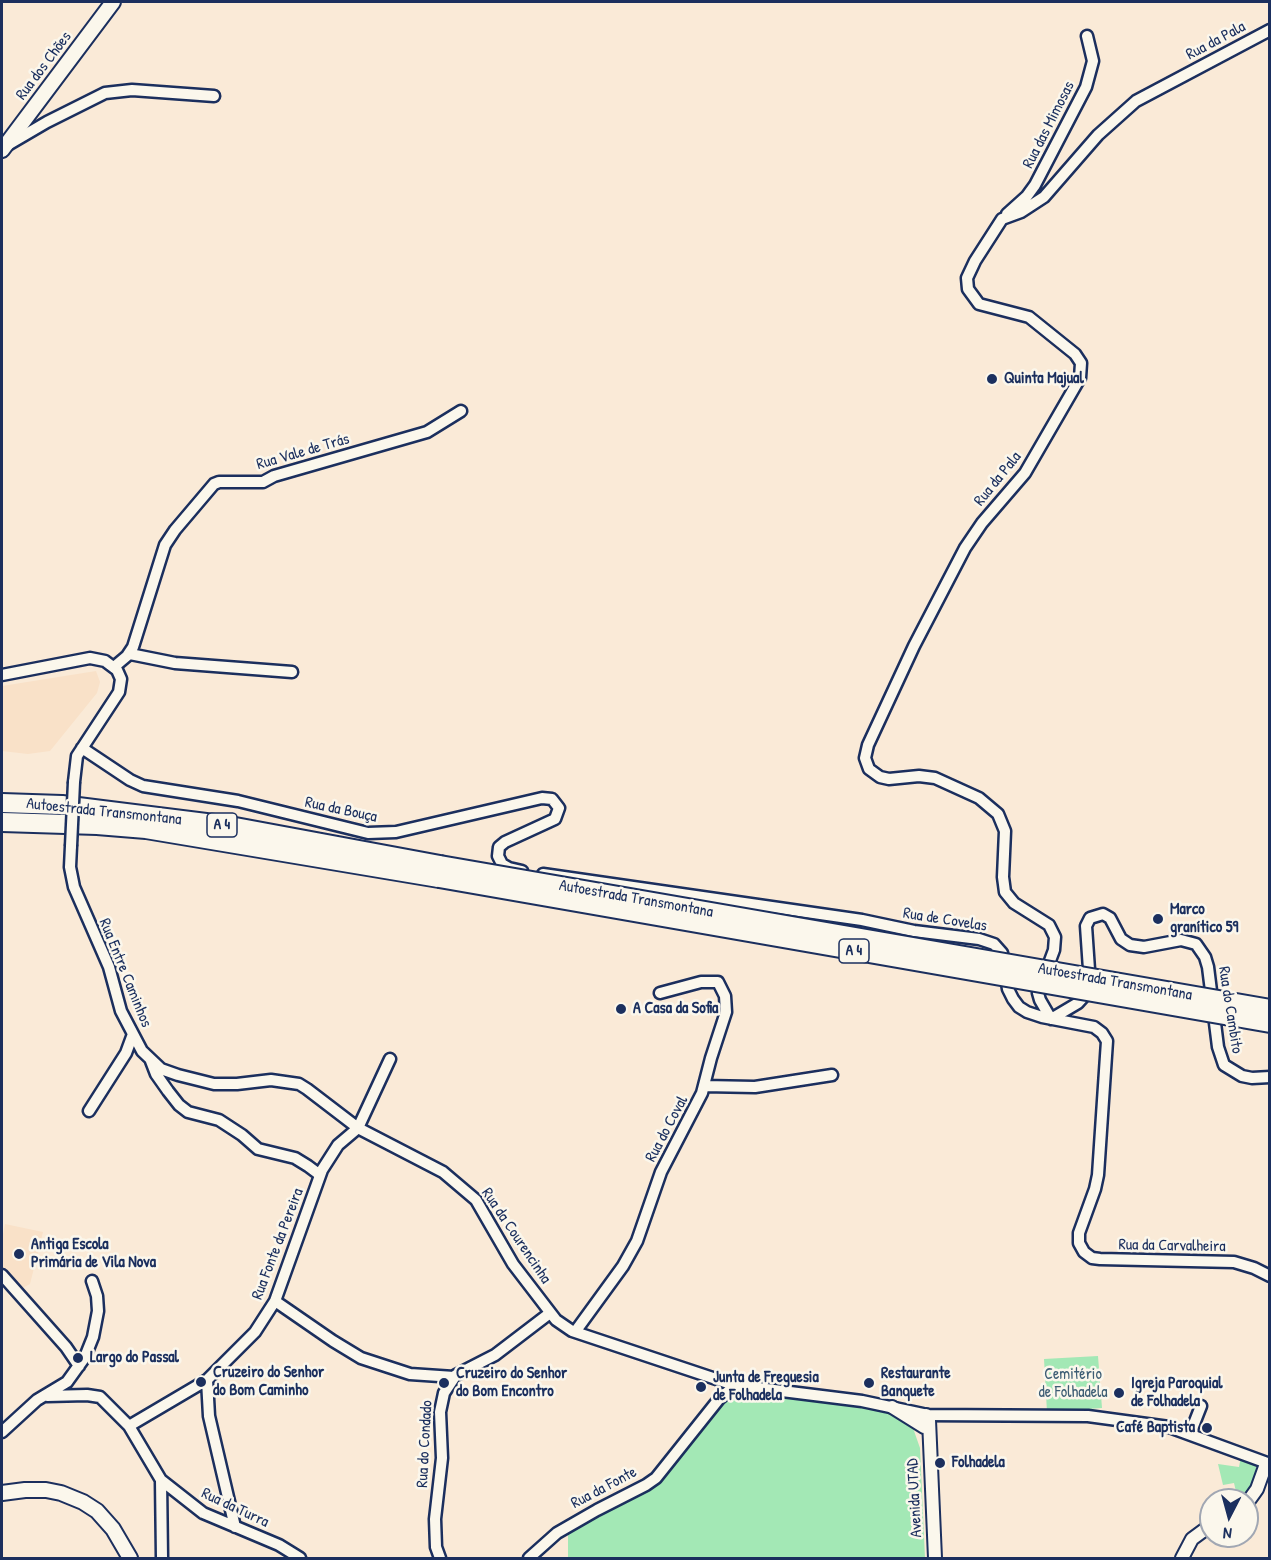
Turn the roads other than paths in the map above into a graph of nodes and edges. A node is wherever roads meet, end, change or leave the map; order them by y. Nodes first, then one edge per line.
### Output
1 (112, 2) edge
2 (1269, 30) edge
3 (1087, 36) dead end
4 (214, 96) dead end
5 (2, 149) edge
6 (1005, 217) junction
7 (461, 411) dead end
8 (130, 654) junction
9 (114, 667) junction
10 (292, 672) dead end
11 (2, 675) edge
12 (82, 748) junction
13 (2, 803) edge
14 (2, 822) edge
15 (440, 871) junction
16 (520, 871) joint
17 (660, 993) dead end
18 (1269, 1009) edge
19 (1052, 1019) junction
20 (1269, 1023) edge
21 (133, 1034) junction
22 (390, 1059) dead end
23 (151, 1061) junction
24 (832, 1075) dead end
25 (1269, 1077) edge
26 (704, 1086) junction
27 (89, 1111) dead end
28 (358, 1128) junction
29 (320, 1175) junction
30 (1108, 1259) joint
31 (2, 1275) edge
32 (1269, 1276) edge
33 (92, 1281) dead end
34 (276, 1301) junction
35 (550, 1313) junction
36 (575, 1332) junction
37 (79, 1366) junction
38 (428, 1377) junction
39 (454, 1377) junction
40 (207, 1380) junction
41 (735, 1386) junction
42 (47, 1396) junction
43 (442, 1397) junction
44 (1201, 1406) dead end
45 (892, 1407) joint
46 (940, 1415) joint
47 (924, 1419) junction
48 (129, 1426) junction
49 (2, 1432) edge
50 (1190, 1434) junction
51 (1268, 1464) edge
52 (161, 1480) junction
53 (1257, 1488) edge
54 (2, 1493) edge
55 (235, 1527) junction
56 (1199, 1534) edge
57 (130, 1558) edge
58 (162, 1558) edge
59 (300, 1558) edge
60 (440, 1558) edge
61 (529, 1558) edge
62 (934, 1558) edge
63 (1182, 1558) edge

1 - 5 main road, Rua dos Chões
2 - 6 street, Rua da Pala
3 - 6 street, Rua das Mimosas
4 - 5 street
6 - 19 street, Rua da Pala
7 - 8 street, Rua Vale de Trás
8 - 9 street
8 - 10 street
9 - 11 street
9 - 12 street, Rua Entre Caminhos
12 - 16 street, Rua da Bouça
12 - 21 street, Rua Entre Caminhos, bridge
13 - 15 highway, Autoestrada Transmontana / A 4
14 - 15 highway, Autoestrada Transmontana / A 4
15 - 18 highway, Autoestrada Transmontana / A 4, bridge
15 - 20 highway, Autoestrada Transmontana / A 4, bridge
16 - 19 street, Rua de Covelas
17 - 26 street, Rua do Coval
19 - 25 street, Rua do Cambito
19 - 30 street, Rua de Covelas
21 - 23 street, Rua Entre Caminhos
21 - 27 street
22 - 28 street
23 - 28 street, Rua Entre Caminhos
23 - 29 street
24 - 26 street
26 - 36 street, Rua do Coval
28 - 29 street, Rua Fonte da Pereira
28 - 35 street, Rua da Courencinha
29 - 34 street, Rua Fonte da Pereira
30 - 32 street, Rua da Carvalheira
31 - 37 street
33 - 37 street
34 - 38 street
34 - 40 street, Rua Fonte da Pereira
35 - 36 street, Rua da Courencinha
35 - 39 street
36 - 41 street, Rua da Courencinha
37 - 42 street
38 - 39 street
38 - 43 street
39 - 43 street, Rua do Condado
40 - 48 street, Rua Fonte da Pereira
40 - 55 street
41 - 45 street, Rua da Courencinha
41 - 61 street, Rua da Fonte
42 - 48 street
42 - 49 street
43 - 60 street, Rua do Condado
44 - 50 street
45 - 47 street
46 - 47 street
46 - 50 street
47 - 62 street, Avenida UTAD
48 - 52 street
50 - 51 street
51 - 53 street
52 - 55 street, Rua da Turra
52 - 58 street
54 - 57 main road
55 - 59 street, Rua da Turra
56 - 63 street

